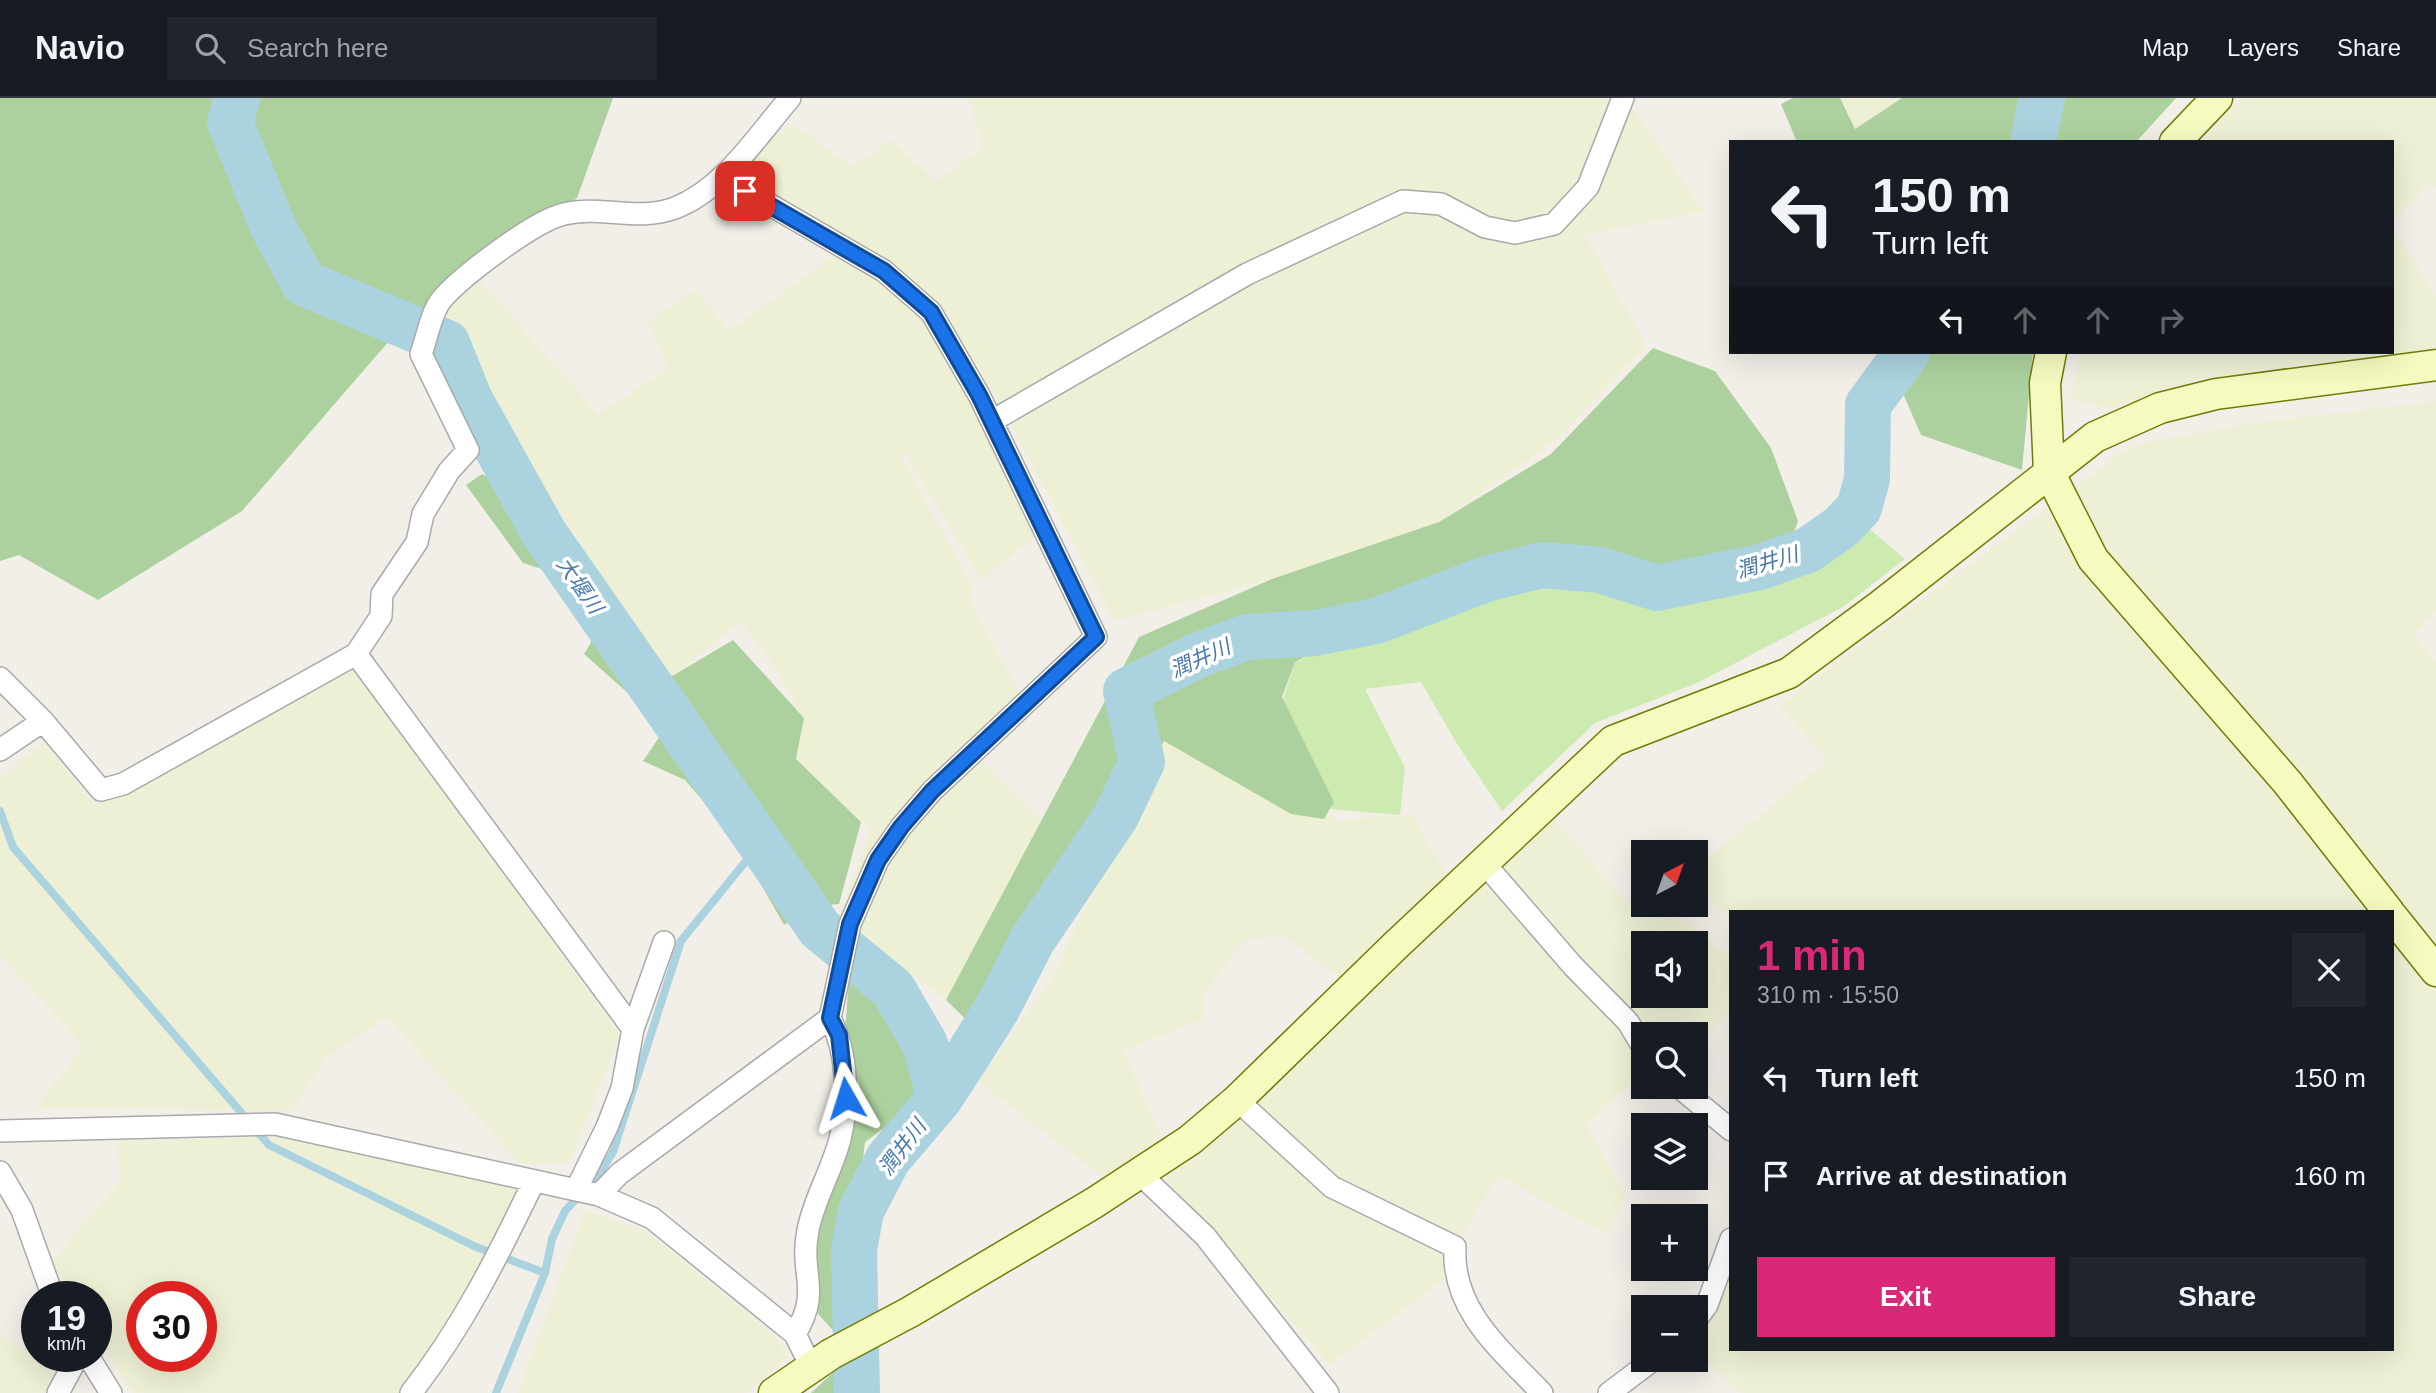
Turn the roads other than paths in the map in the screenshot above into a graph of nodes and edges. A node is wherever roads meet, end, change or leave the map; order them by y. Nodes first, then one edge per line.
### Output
1 (790, 98) edge
2 (1623, 98) edge
3 (2217, 98) edge
4 (2177, 140) edge
5 (722, 177) junction
6 (2051, 354) edge
7 (2436, 365) edge
8 (992, 421) junction
9 (2049, 472) junction
10 (356, 654) junction
11 (0, 678) edge
12 (43, 721) junction
13 (0, 750) edge
14 (1484, 863) junction
15 (2388, 910) edge
16 (2394, 918) edge
17 (664, 942) dead end
18 (2436, 971) edge
19 (830, 1018) junction
20 (1631, 1027) edge
21 (633, 1029) junction
22 (1694, 1099) edge
23 (1237, 1100) junction
24 (1729, 1128) edge
25 (0, 1131) edge
26 (0, 1171) edge
27 (1142, 1175) junction
28 (534, 1181) junction
29 (576, 1190) junction
30 (599, 1195) junction
31 (1729, 1244) edge
32 (47, 1281) edge
33 (1708, 1302) edge
34 (795, 1334) junction
35 (821, 1360) junction
36 (69, 1372) edge
37 (98, 1372) edge
38 (1637, 1372) edge
39 (58, 1393) edge
40 (111, 1393) edge
41 (411, 1393) edge
42 (774, 1393) edge
43 (1328, 1393) edge
44 (1542, 1393) edge
45 (1609, 1393) edge

1 - 5 street
2 - 8 street
3 - 4 street
5 - 8 street
5 - 10 street
6 - 9 street
7 - 9 street
8 - 19 street
9 - 14 street
9 - 15 street
10 - 12 street
10 - 21 street
11 - 12 street
12 - 13 street
14 - 20 street
14 - 23 street
16 - 18 street
17 - 21 street
19 - 30 street
19 - 34 street
21 - 29 street
22 - 24 street
23 - 27 street
23 - 44 street
25 - 28 street
26 - 32 street
27 - 35 street
27 - 43 street
28 - 29 street
28 - 41 street
29 - 30 street
30 - 34 street
31 - 33 street
34 - 35 street
35 - 42 street
36 - 39 street
37 - 40 street
38 - 45 street

